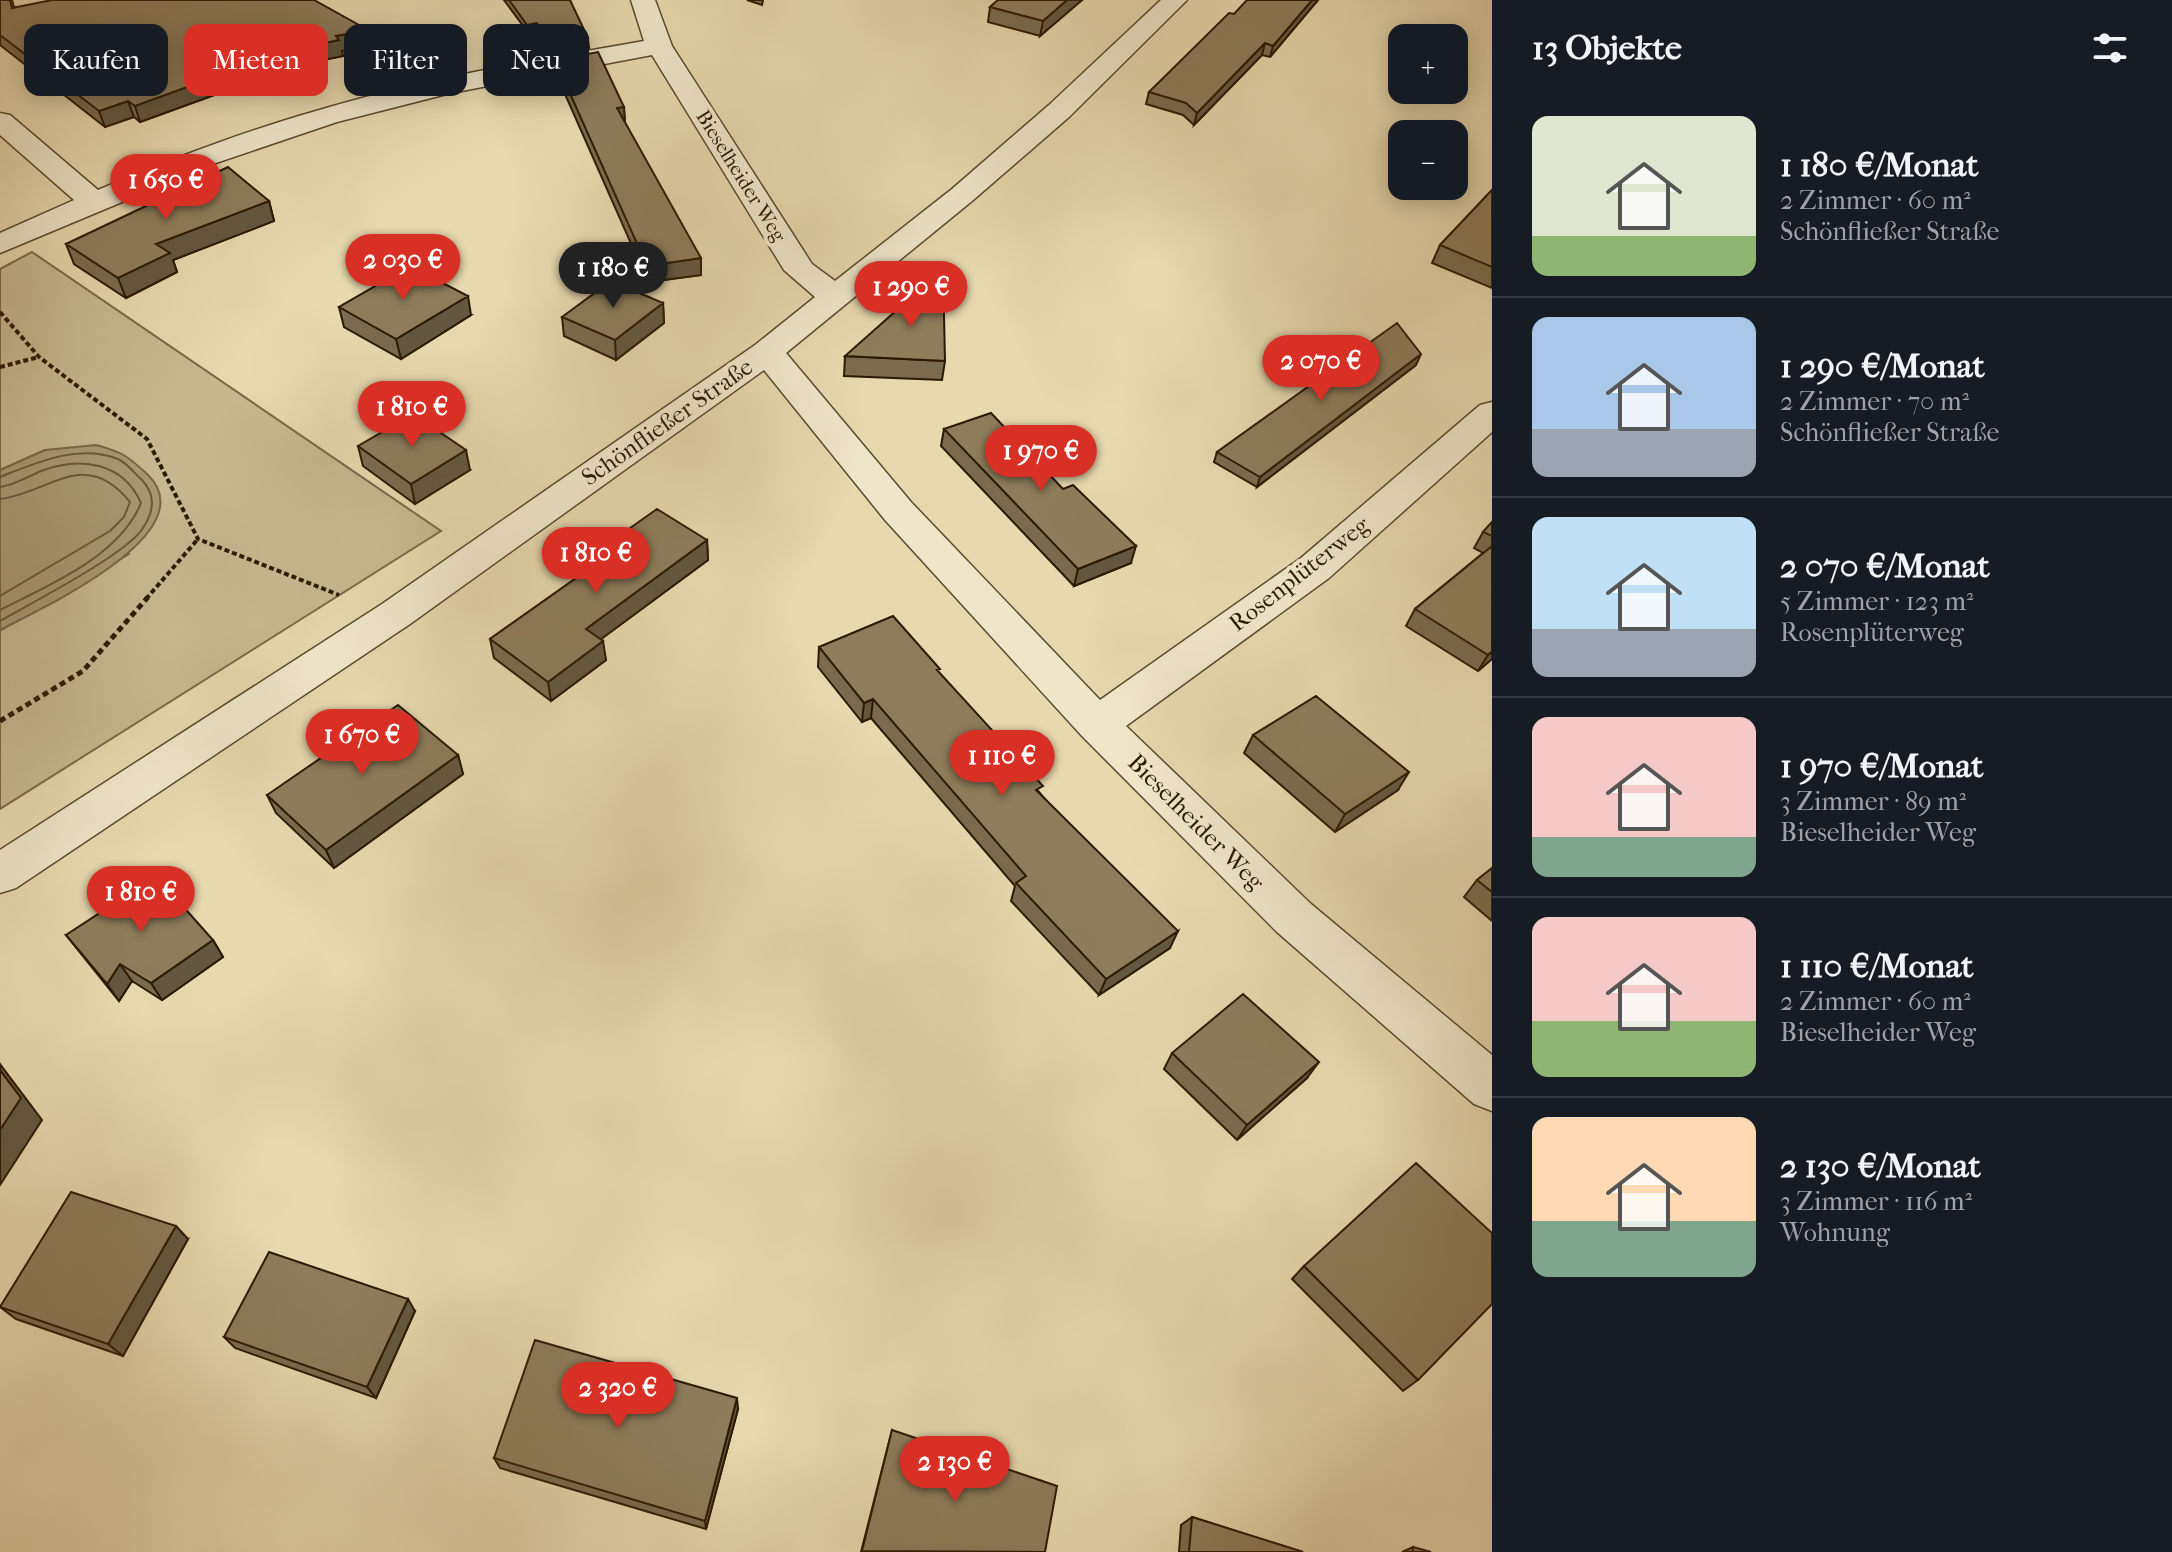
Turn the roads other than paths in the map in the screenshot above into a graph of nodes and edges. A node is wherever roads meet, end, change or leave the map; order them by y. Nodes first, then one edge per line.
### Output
1 (643, 0) edge
2 (1175, 0) edge
3 (659, 46) junction
4 (0, 121) edge
5 (94, 202) junction
6 (0, 244) edge
7 (834, 296) junction
8 (767, 352) junction
9 (1492, 413) edge
10 (1097, 724) junction
11 (0, 874) edge
12 (1492, 1087) edge

1 - 3 street, Bieselheider Weg
2 - 7 street, Schönfließer Straße
3 - 5 street
3 - 7 street, Bieselheider Weg
4 - 5 street
5 - 6 street
7 - 8 street, Schönfließer Straße
8 - 10 street, Bieselheider Weg
8 - 11 street, Schönfließer Straße
9 - 10 street, Rosenplüterweg
10 - 12 street, Bieselheider Weg

